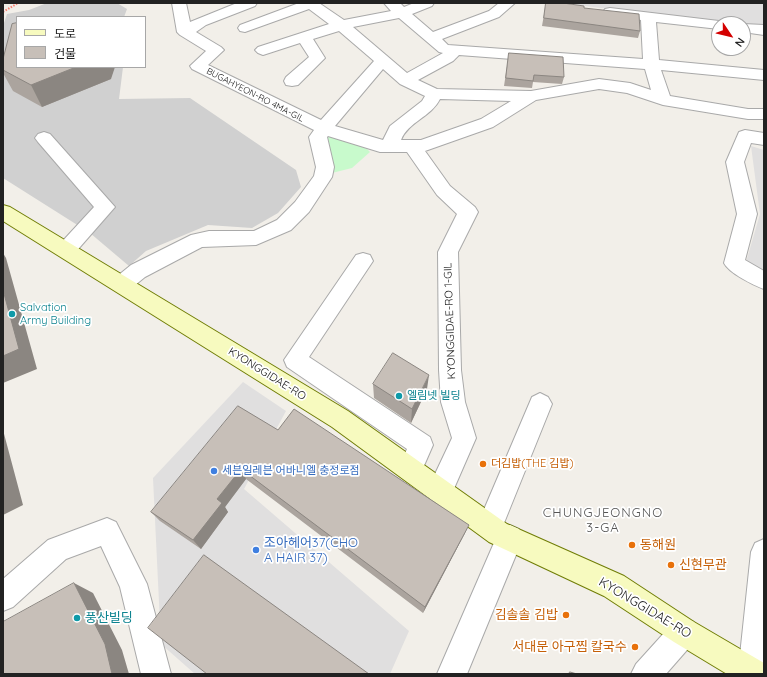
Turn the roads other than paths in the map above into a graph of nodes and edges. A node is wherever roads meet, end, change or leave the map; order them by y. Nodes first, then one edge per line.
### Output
1 (179, 3) edge
2 (250, 3) edge
3 (427, 3) edge
4 (508, 3) edge
5 (309, 4) edge
6 (396, 8) edge
7 (594, 10) edge
8 (648, 18) junction
9 (341, 25) junction
10 (711, 25) edge
11 (245, 28) dead end
12 (751, 29) edge
13 (764, 30) edge
14 (185, 32) junction
15 (303, 36) junction
16 (431, 38) junction
17 (263, 50) dead end
18 (454, 51) junction
19 (382, 60) junction
20 (651, 64) junction
21 (764, 75) edge
22 (406, 80) junction
23 (292, 81) dead end
24 (434, 94) junction
25 (531, 96) junction
26 (663, 100) junction
27 (764, 114) edge
28 (323, 128) junction
29 (44, 138) dead end
30 (764, 139) edge
31 (390, 146) junction
32 (412, 146) junction
33 (3, 212) edge
34 (66, 250) junction
35 (363, 261) dead end
36 (764, 281) edge
37 (122, 284) junction
38 (540, 404) dead end
39 (410, 469) junction
40 (440, 491) junction
41 (500, 532) junction
42 (764, 552) edge
43 (3, 597) edge
44 (684, 632) junction
45 (754, 673) edge
46 (156, 674) edge
47 (452, 674) edge
48 (646, 674) edge

1 - 14 street
2 - 14 street
3 - 6 street
4 - 16 street
5 - 9 street
5 - 11 street
6 - 9 street
6 - 16 street
7 - 8 street
8 - 10 street
8 - 20 street
9 - 15 street
9 - 19 street
12 - 13 street
14 - 28 street, BUGAHYEON-RO 4MA-GIL
15 - 17 street
15 - 23 street
16 - 18 street
18 - 20 street
18 - 22 street
19 - 22 street
19 - 28 street
20 - 21 street
20 - 26 street
22 - 24 street
24 - 25 street
24 - 31 street
25 - 26 street
25 - 32 street, BUGAHYEON-RO 4MA-GIL
26 - 27 street
28 - 31 street, BUGAHYEON-RO 4MA-GIL
28 - 37 street
29 - 34 street
30 - 36 street
31 - 32 street, BUGAHYEON-RO 4MA-GIL
32 - 40 street, KYONGGIDAE-RO 1-GIL
33 - 34 main road, KYONGGIDAE-RO
34 - 37 main road, KYONGGIDAE-RO
35 - 39 street
37 - 39 main road, KYONGGIDAE-RO
38 - 41 street
39 - 40 main road, KYONGGIDAE-RO
40 - 41 main road, KYONGGIDAE-RO
41 - 44 main road, KYONGGIDAE-RO
41 - 47 street
42 - 45 street
43 - 46 street
44 - 45 main road, KYONGGIDAE-RO
44 - 48 street

